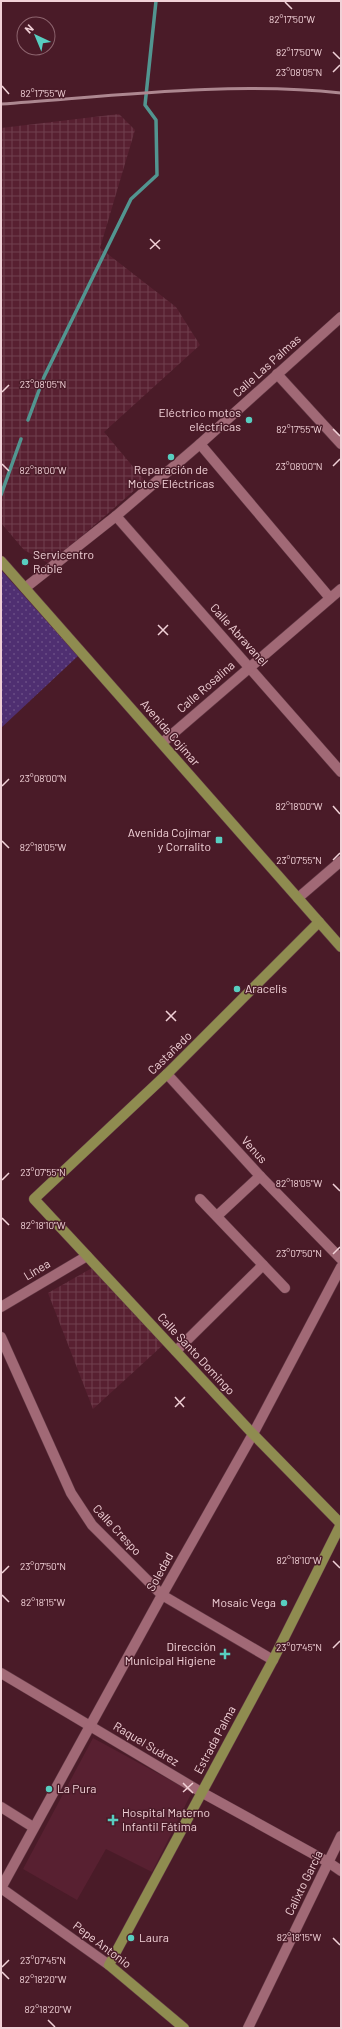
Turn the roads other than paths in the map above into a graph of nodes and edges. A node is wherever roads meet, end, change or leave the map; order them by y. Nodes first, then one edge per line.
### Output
1 (341, 317) edge
2 (277, 374) junction
3 (200, 444) junction
4 (341, 444) edge
5 (116, 516) junction
6 (1, 561) edge
7 (25, 588) junction
8 (341, 589) edge
9 (330, 598) junction
10 (250, 667) junction
11 (162, 743) junction
12 (341, 772) edge
13 (341, 861) edge
14 (298, 898) junction
15 (319, 922) junction
16 (341, 947) edge
17 (167, 1074) junction
18 (260, 1176) junction
19 (34, 1199) joint
20 (200, 1199) dead end
21 (216, 1216) junction
22 (87, 1256) junction
23 (341, 1259) edge
24 (263, 1265) junction
25 (341, 1267) edge
26 (285, 1288) dead end
27 (1, 1307) edge
28 (1, 1337) edge
29 (176, 1350) junction
30 (253, 1434) junction
31 (341, 1524) edge
32 (162, 1595) junction
33 (273, 1660) junction
34 (1, 1672) edge
35 (89, 1726) junction
36 (201, 1792) junction
37 (1, 1807) edge
38 (33, 1827) junction
39 (341, 1836) edge
40 (328, 1862) junction
41 (341, 1871) edge
42 (1, 1888) edge
43 (109, 1965) junction
44 (184, 2028) edge
45 (248, 2028) edge

1 - 2 street, Calle Las Palmas
2 - 3 street, Calle Las Palmas
2 - 4 street
3 - 5 street, Calle Las Palmas
3 - 9 street
5 - 7 street, Calle Las Palmas
5 - 10 street, Calle Abravanel
6 - 7 main road, Avenida Cojímar
7 - 11 main road, Avenida Cojímar
8 - 9 street, Calle Rosalina
9 - 10 street, Calle Rosalina
10 - 11 street, Calle Rosalina
10 - 12 street, Calle Abravanel
11 - 14 main road, Avenida Cojímar
13 - 14 street
14 - 15 main road, Avenida Cojímar
15 - 16 main road, Avenida Cojímar
15 - 17 main road, Castañedo
17 - 18 street, Venus
17 - 19 main road, Castañedo
18 - 21 street
18 - 23 street, Venus
19 - 22 main road, Calle Santo Domingo
20 - 21 street
21 - 24 street
22 - 27 street, Línea
22 - 29 main road, Calle Santo Domingo
24 - 26 street
24 - 29 street
25 - 30 street, Soledad
28 - 32 street, Calle Crespo
29 - 30 main road, Calle Santo Domingo
30 - 31 main road, Calle Santo Domingo
30 - 32 street, Soledad
31 - 33 main road, Estrada Palma
32 - 33 street, Calle Crespo
32 - 35 street, Soledad
33 - 36 main road, Estrada Palma
34 - 35 street, Raquel Suárez
35 - 36 street, Raquel Suárez
35 - 38 street, Soledad
36 - 40 street, Raquel Suárez
36 - 43 main road, Estrada Palma
37 - 38 street
38 - 42 street, Soledad
39 - 40 street, Calixto García
40 - 41 street, Raquel Suárez
40 - 45 street, Calixto García
42 - 43 street, Pepe Antonio
43 - 44 main road, Pepe Antonio

